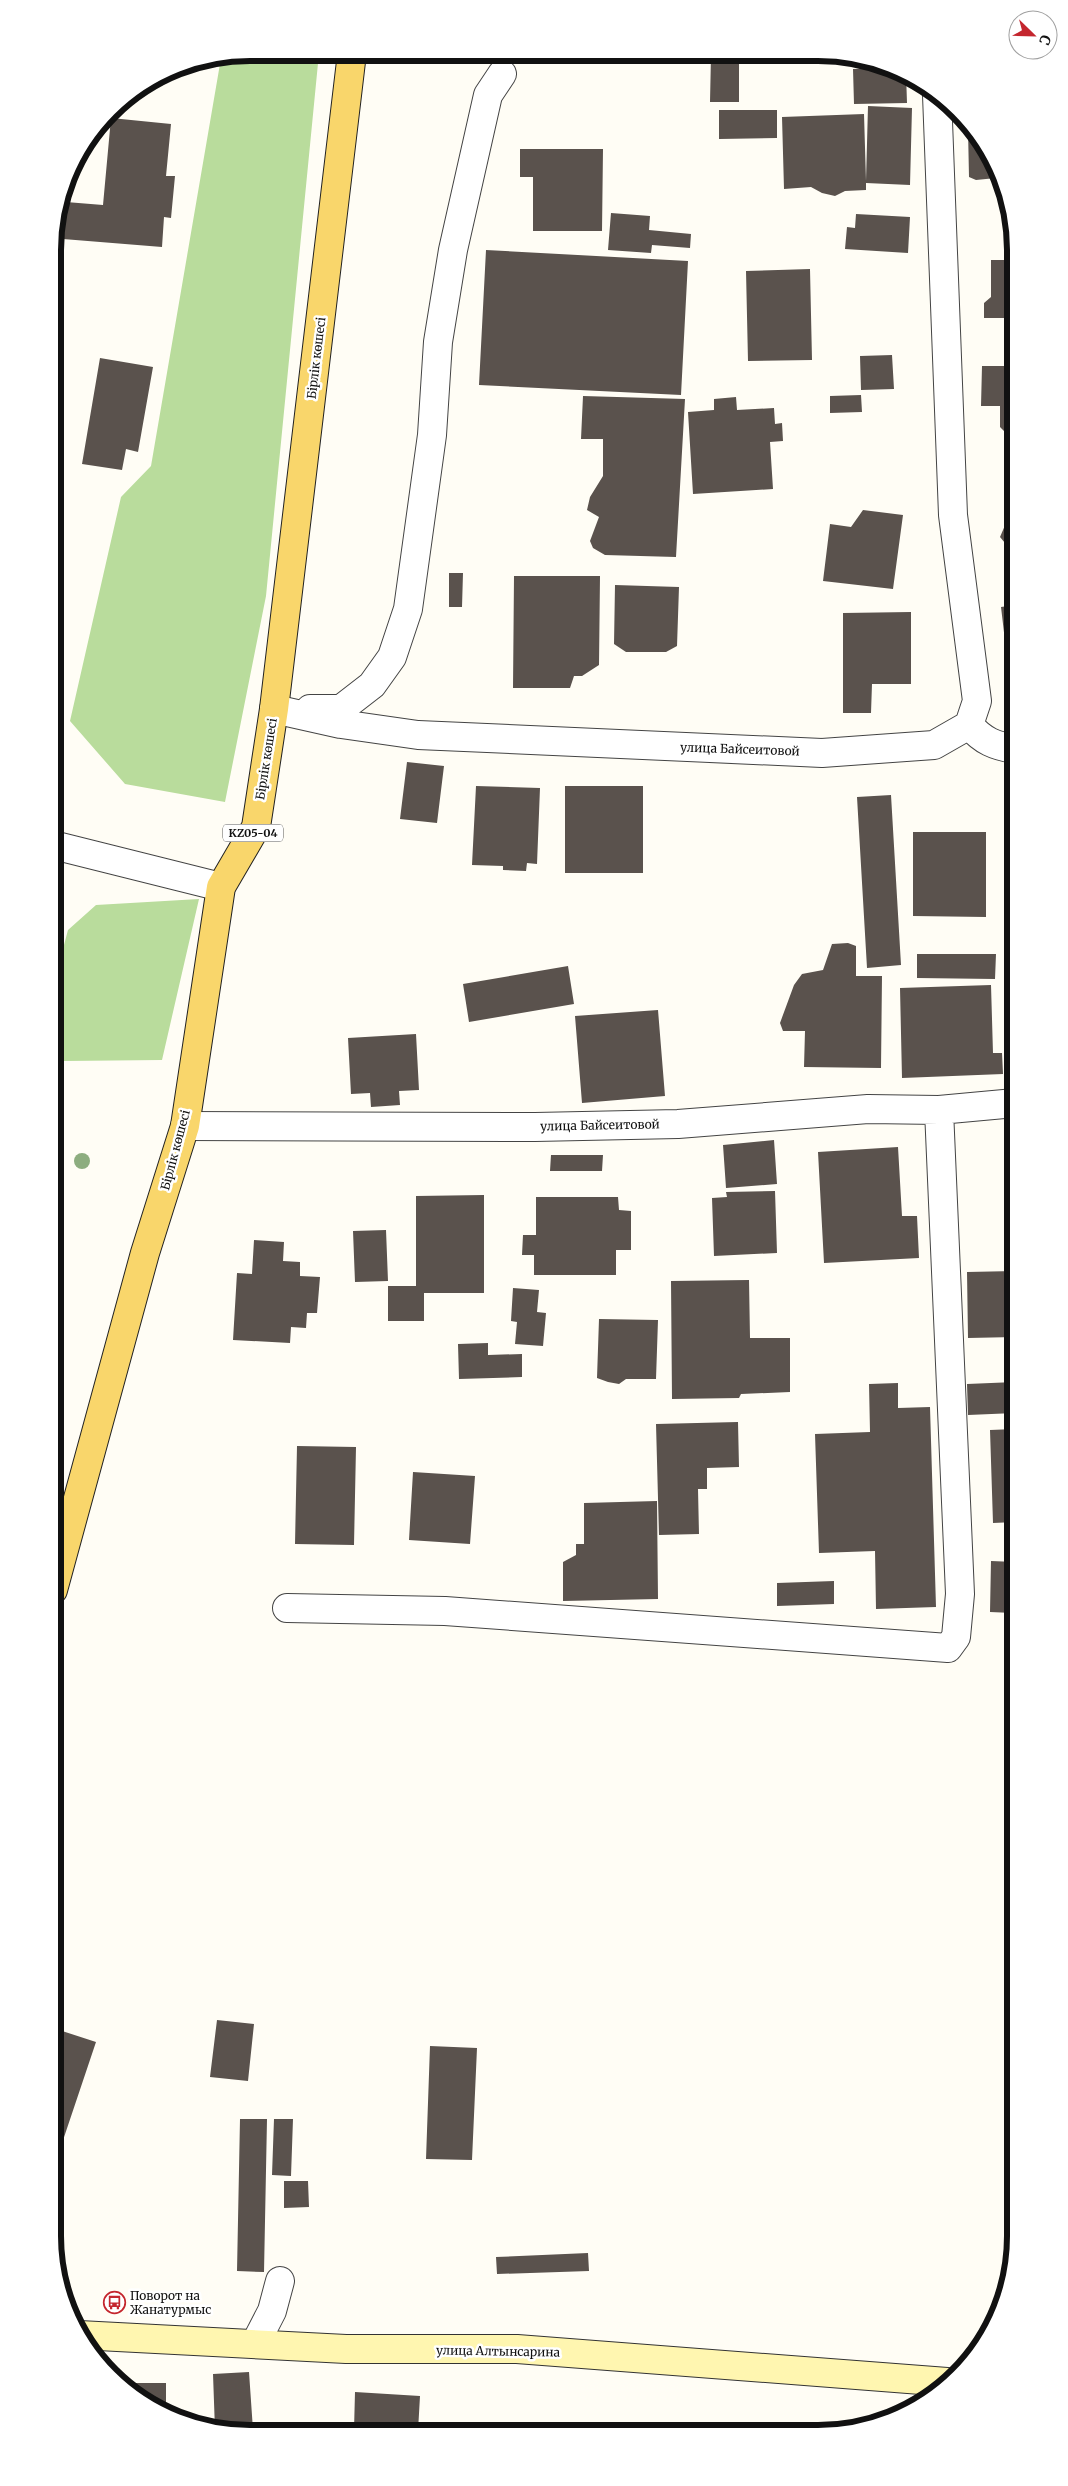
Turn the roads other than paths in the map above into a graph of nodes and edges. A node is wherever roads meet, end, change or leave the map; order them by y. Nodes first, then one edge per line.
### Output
1 (351, 61) edge
2 (502, 74) dead end
3 (937, 104) edge
4 (274, 708) junction
5 (969, 725) junction
6 (1007, 748) edge
7 (61, 847) edge
8 (221, 887) junction
9 (1007, 1104) edge
10 (939, 1110) junction
11 (185, 1126) junction
12 (61, 1561) edge
13 (286, 1608) dead end
14 (280, 2281) dead end
15 (90, 2336) edge
16 (255, 2344) junction
17 (932, 2387) edge

1 - 4 main road, Бірлік көшесі / KZ05-04
2 - 4 street
3 - 5 street
4 - 5 street, улица Байсеитовой
4 - 8 main road, Бірлік көшесі / KZ05-04
5 - 6 street
7 - 8 street
8 - 11 main road, Бірлік көшесі / KZ05-04
9 - 10 street, улица Байсеитовой
10 - 11 street, улица Байсеитовой
10 - 13 street
11 - 12 main road, Бірлік көшесі / KZ05-04
14 - 16 street
15 - 16 street, улица Алтынсарина
16 - 17 street, улица Алтынсарина

